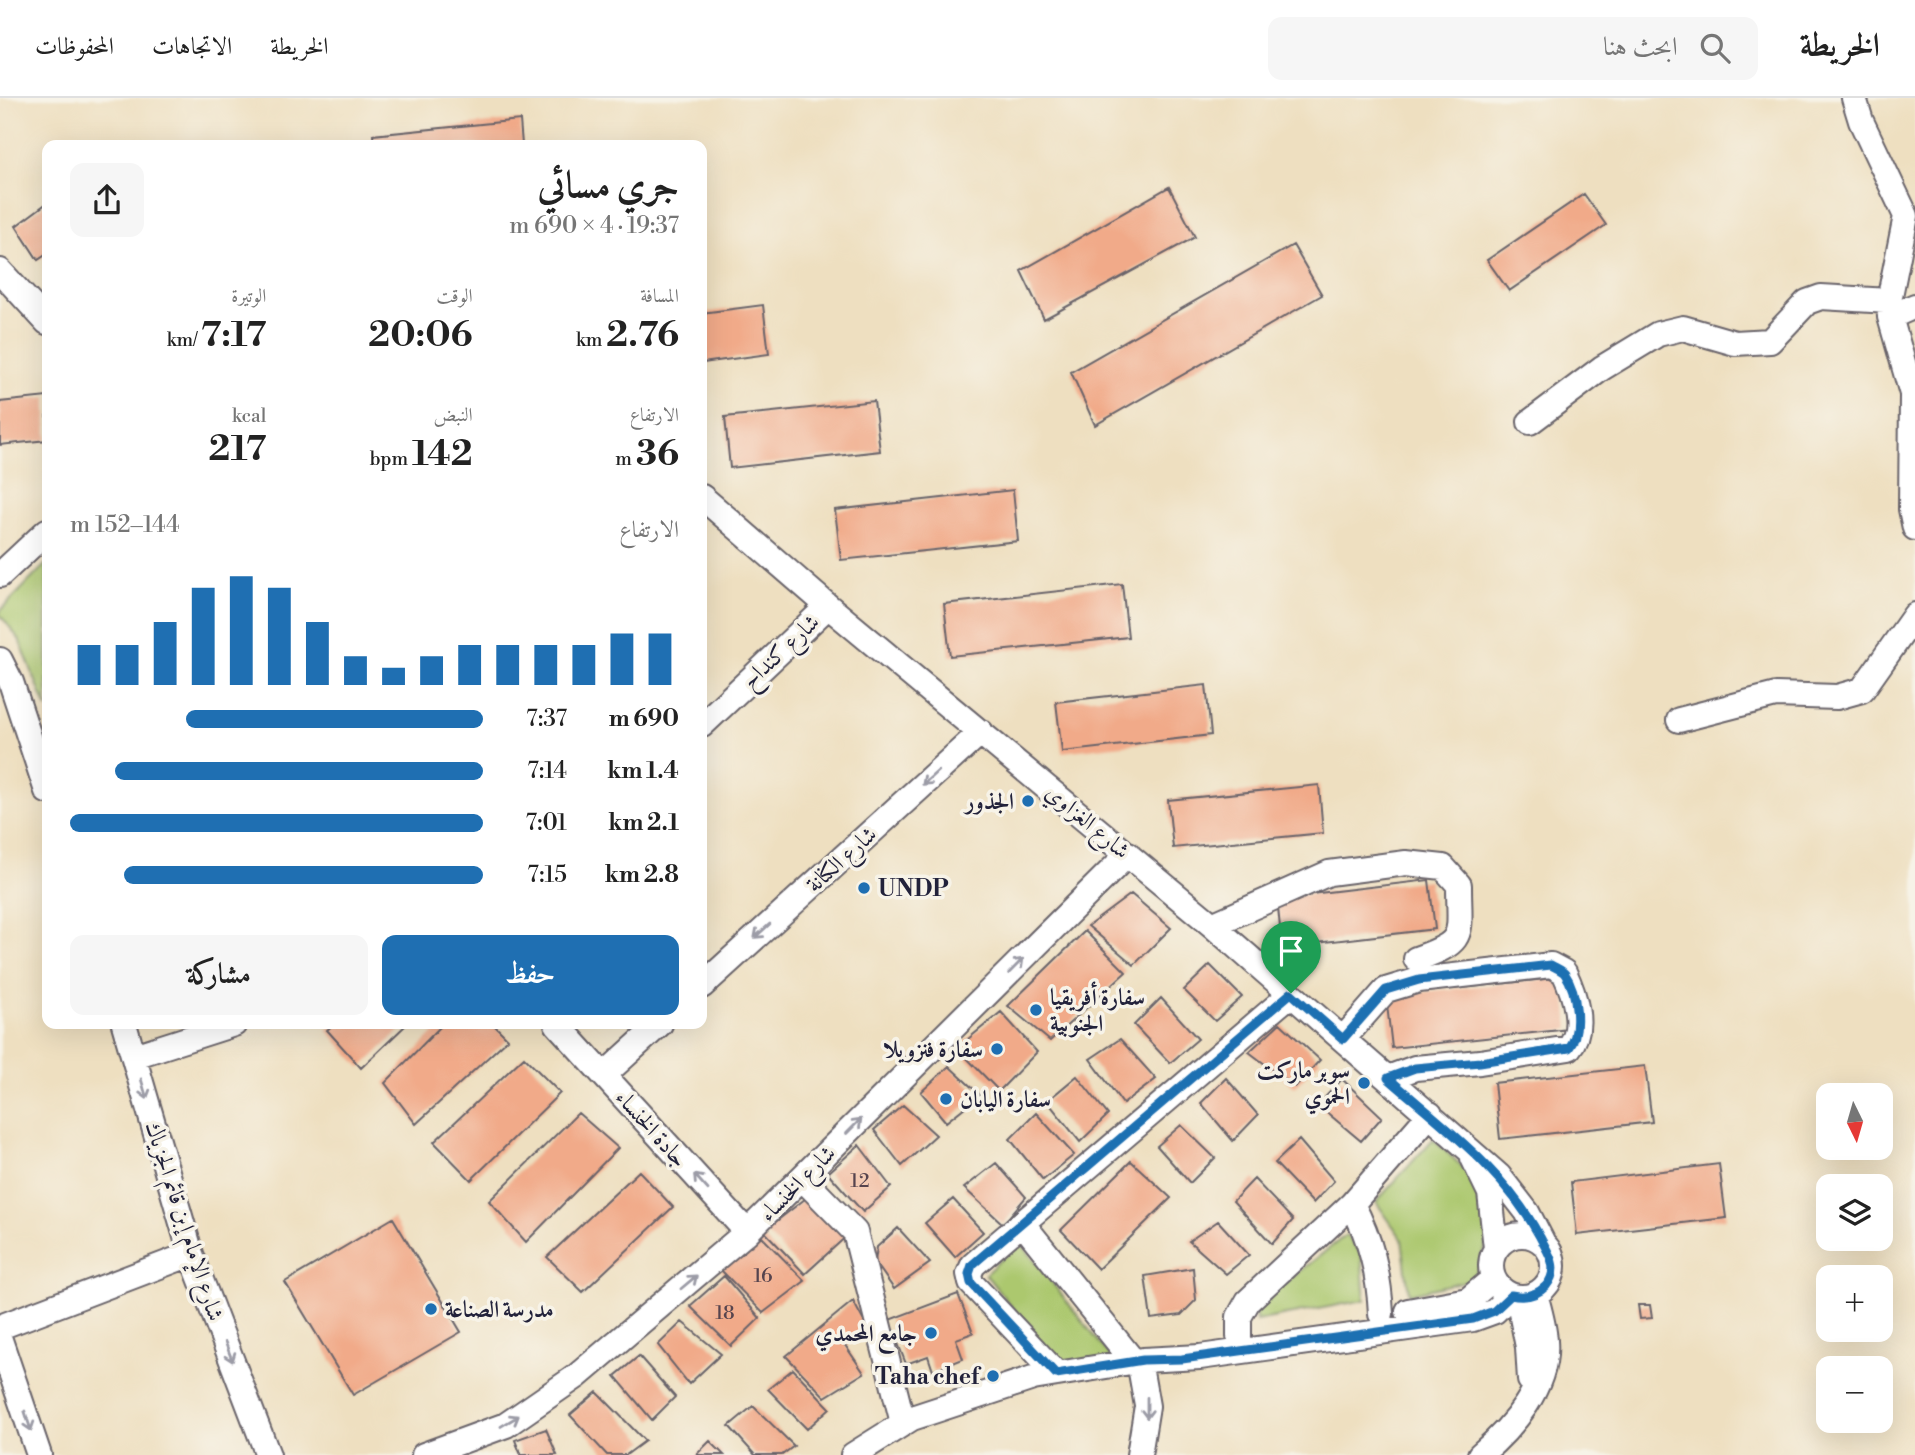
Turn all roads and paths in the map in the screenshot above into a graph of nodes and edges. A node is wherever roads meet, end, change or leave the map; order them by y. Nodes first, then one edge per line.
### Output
1 (1854, 98) edge
2 (1910, 226) edge
3 (0, 271) edge
4 (1915, 306) edge
5 (1889, 309) junction
6 (42, 317) edge
7 (1530, 422) dead end
8 (707, 502) edge
9 (1915, 528) edge
10 (42, 536) edge
11 (0, 575) edge
12 (828, 606) junction
13 (1915, 615) edge
14 (0, 660) edge
15 (707, 720) edge
16 (1679, 720) dead end
17 (981, 732) junction
18 (42, 776) edge
19 (1128, 854) junction
20 (1212, 925) junction
21 (1416, 959) dead end
22 (707, 981) edge
23 (1291, 993) junction
24 (126, 1029) edge
25 (218, 1029) edge
26 (562, 1029) edge
27 (655, 1029) edge
28 (1343, 1039) junction
29 (134, 1056) junction
30 (604, 1075) junction
31 (1388, 1078) junction
32 (1430, 1114) junction
33 (1469, 1151) junction
34 (802, 1178) junction
35 (1352, 1204) junction
36 (1023, 1224) junction
37 (747, 1232) junction
38 (1542, 1241) junction
39 (1496, 1248) junction
40 (191, 1254) junction
41 (1515, 1291) junction
42 (1381, 1314) junction
43 (0, 1327) edge
44 (1238, 1336) junction
45 (0, 1340) edge
46 (1139, 1361) junction
47 (1056, 1374) junction
48 (903, 1423) junction
49 (39, 1455) edge
50 (268, 1455) edge
51 (424, 1455) edge
52 (853, 1455) edge
53 (1139, 1455) edge
54 (1480, 1455) edge

1 - 2 street
2 - 5 street
3 - 6 street
4 - 5 street
5 - 7 street
5 - 9 street
8 - 12 street, شارع الغزاوي
10 - 11 street
12 - 15 street, شارع كنداح
12 - 17 street, شارع الغزاوي
13 - 16 street
14 - 18 street
17 - 19 street, شارع الغزاوي
17 -> 22 street, شارع الكنانة
19 - 20 street, شارع الغزاوي
34 -> 19 street, شارع الخنساء
20 - 21 street
20 - 23 street, شارع الغزاوي
23 - 28 street, شارع الغزاوي
23 - 36 street
24 - 29 street, شارع الإمام إبن قائم الجزياك
25 - 29 street
26 - 30 street, جادة الخنساء
27 - 30 street
28 - 31 street, شارع الغزاوي
28 - 31 street
29 -> 40 street, شارع الإمام إبن قائم الجزياك
37 -> 30 street, جادة الخنساء
31 - 32 street, شارع الغزاوي
32 - 33 street, شارع الغزاوي
32 - 35 street
33 - 38 street, شارع الغزاوي
33 - 39 street, شارع الغزاوي
34 - 37 street, شارع الخنساء
34 - 48 street
35 - 42 street
35 - 44 street
36 - 46 street
36 - 47 street
51 -> 37 street, شارع الخنساء
38 - 39 street
38 - 41 street
39 - 41 street
40 - 43 street
40 -> 50 street, شارع الإمام إبن قائم الجزياك
41 - 42 street
41 - 46 street
41 - 54 street
42 - 44 street
44 - 46 street
45 -> 49 street
46 - 47 street
46 -> 53 street
47 - 48 street
48 - 52 street

